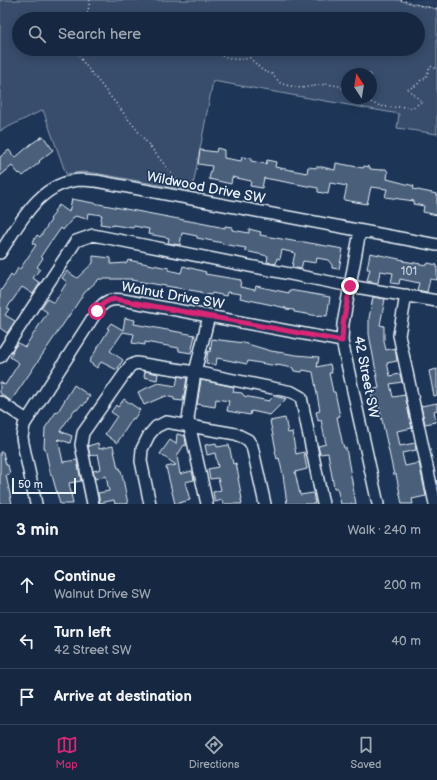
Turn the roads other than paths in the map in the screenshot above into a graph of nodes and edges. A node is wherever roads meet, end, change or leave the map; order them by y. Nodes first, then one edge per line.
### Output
1 (360, 231) junction
2 (437, 245) edge
3 (0, 253) edge
4 (350, 286) junction
5 (406, 296) junction
6 (437, 301) edge
7 (209, 316) junction
8 (342, 341) junction
9 (0, 357) edge
10 (195, 372) junction
11 (0, 402) edge
12 (27, 420) junction
13 (189, 426) junction
14 (36, 504) edge
15 (94, 504) edge
16 (150, 504) edge
17 (206, 504) edge
18 (265, 504) edge
19 (323, 504) edge
20 (378, 504) edge
21 (435, 504) edge

1 - 2 street, Wildwood Drive SW
1 - 3 street, Wildwood Drive SW
1 - 4 street, 42 Street SW
4 - 5 street
4 - 8 street, 42 Street SW
4 - 9 street
5 - 6 street
5 - 21 street
7 - 8 street, Walnut Drive SW
7 - 10 street
7 - 12 street, Walnut Drive SW
8 - 20 street, 42 Street SW
10 - 13 street
10 - 15 street
10 - 19 street
11 - 12 street
12 - 14 street, Walnut Drive SW
13 - 16 street
13 - 17 street
13 - 18 street

